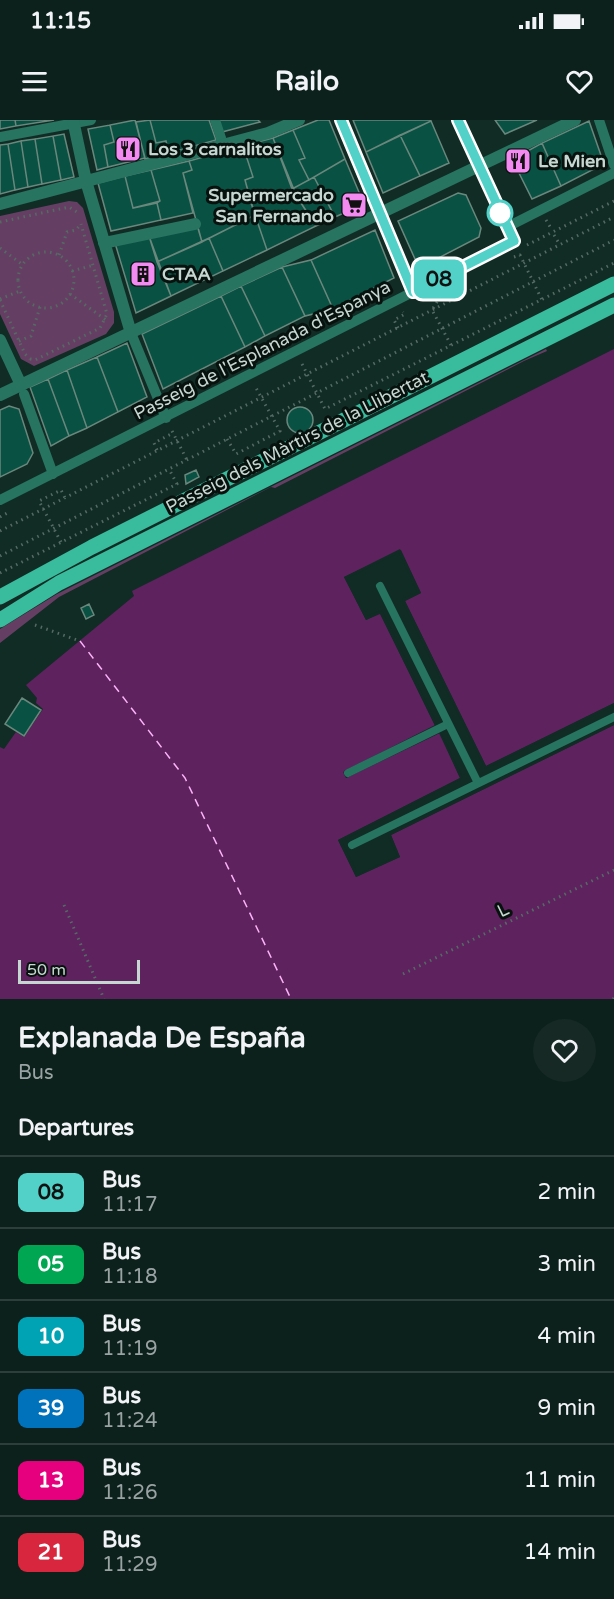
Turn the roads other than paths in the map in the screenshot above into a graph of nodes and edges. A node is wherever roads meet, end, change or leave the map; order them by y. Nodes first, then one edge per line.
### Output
1 (91, 120) edge
2 (215, 120) edge
3 (299, 120) edge
4 (341, 120) edge
5 (459, 120) edge
6 (575, 120) edge
7 (599, 120) edge
8 (74, 122) edge
9 (0, 136) edge
10 (223, 144) junction
11 (614, 165) edge
12 (479, 166) junction
13 (614, 173) edge
14 (86, 181) junction
15 (0, 204) edge
16 (379, 214) junction
17 (195, 224) dead end
18 (507, 227) junction
19 (104, 243) junction
20 (614, 284) edge
21 (413, 292) junction
22 (614, 305) edge
23 (131, 333) junction
24 (0, 340) edge
25 (22, 390) junction
26 (0, 395) edge
27 (166, 418) junction
28 (53, 474) junction
29 (0, 500) edge
30 (380, 586) dead end
31 (0, 597) edge
32 (0, 620) edge
33 (614, 717) edge
34 (448, 724) junction
35 (348, 773) dead end
36 (478, 783) junction
37 (352, 845) dead end

1 - 8 street
2 - 10 street
3 - 10 street
4 - 16 street
5 - 12 street
6 - 12 street
7 - 11 street
8 - 9 street
8 - 14 street
10 - 14 street
12 - 16 street
12 - 18 street
13 - 18 street
14 - 15 street
14 - 19 street
16 - 21 street
16 - 23 street
17 - 19 street
18 - 21 street, Passeig de l'Esplanada d'Espanya
19 - 23 street
20 - 31 main road, Passeig dels Màrtirs de la Llibertat
21 - 27 street, Passeig de l'Esplanada d'Espanya
22 - 32 main road, Passeig dels Màrtirs de la Llibertat
23 - 25 street
23 - 27 street
24 - 25 street
25 - 26 street
25 - 28 street
27 - 28 street, Passeig de l'Esplanada d'Espanya
28 - 29 street, Passeig de l'Esplanada d'Espanya
30 - 34 lane
33 - 36 lane
34 - 35 lane
34 - 36 lane
36 - 37 lane

